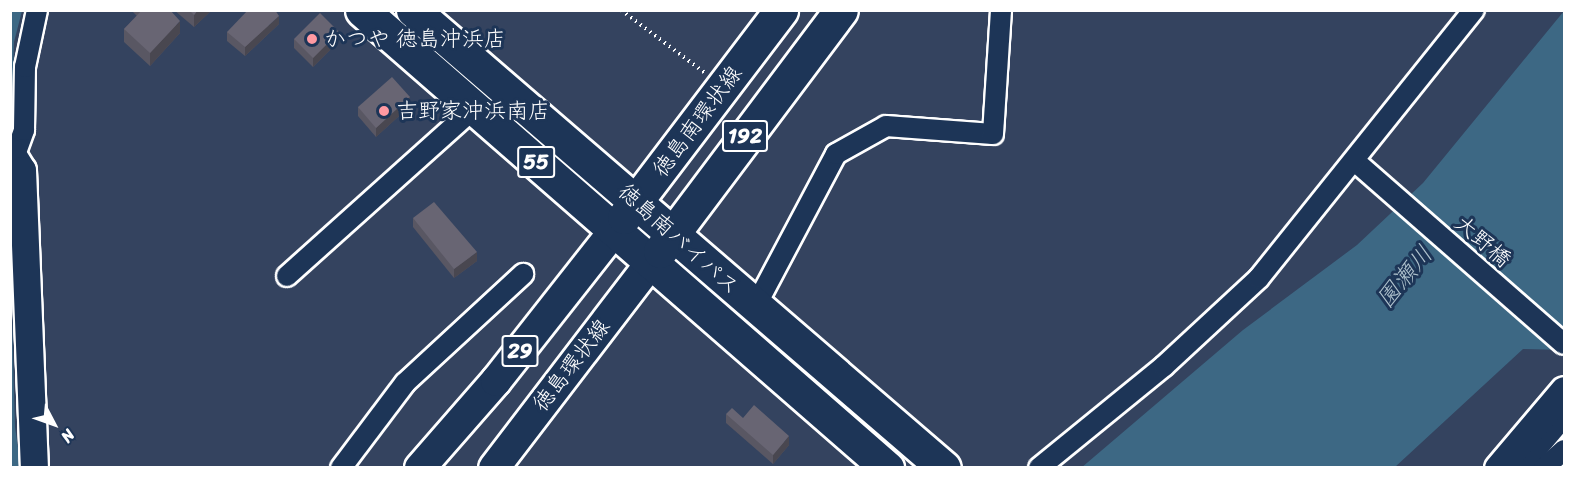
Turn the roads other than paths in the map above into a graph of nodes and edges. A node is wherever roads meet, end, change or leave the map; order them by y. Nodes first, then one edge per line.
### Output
1 (37, 10) edge
2 (362, 10) edge
3 (413, 10) edge
4 (781, 10) edge
5 (841, 10) edge
6 (1001, 10) edge
7 (1474, 10) edge
8 (474, 108) junction
9 (13, 153) edge
10 (1363, 168) junction
11 (637, 200) junction
12 (614, 231) junction
13 (673, 232) junction
14 (651, 263) junction
15 (523, 274) dead end
16 (287, 276) dead end
17 (755, 307) junction
18 (1564, 344) edge
19 (1564, 390) edge
20 (1564, 417) edge
21 (1564, 450) edge
22 (1547, 467) edge
23 (33, 468) edge
24 (341, 468) edge
25 (420, 468) edge
26 (494, 468) edge
27 (887, 468) edge
28 (944, 468) edge
29 (1039, 468) edge
30 (1498, 468) edge
31 (1521, 468) edge

1 - 9 street
2 - 8 highway, 徳島南バイパス / 55
3 - 11 highway, 徳島南バイパス / 55
4 - 11 highway, 徳島南環状線 / 192
5 - 13 highway, 徳島南環状線 / 192
6 - 17 street
7 - 10 street
8 - 12 highway, 徳島南バイパス / 55
8 - 16 street
9 - 23 street
10 - 18 street, 大野橋
10 - 29 street
11 - 12 highway, 徳島南環状線 / 192
11 - 13 highway, 徳島南バイパス / 55
12 - 14 highway, 徳島南バイパス / 55
12 - 25 main road, 29
13 - 14 highway, 徳島南環状線 / 192
13 - 17 highway, 徳島南バイパス / 55
14 - 26 main road, 徳島環状線 / 29
14 - 27 highway, 徳島南バイパス / 55
15 - 24 street
17 - 28 highway, 徳島南バイパス / 55
19 - 30 street
20 - 31 street
21 - 22 street

